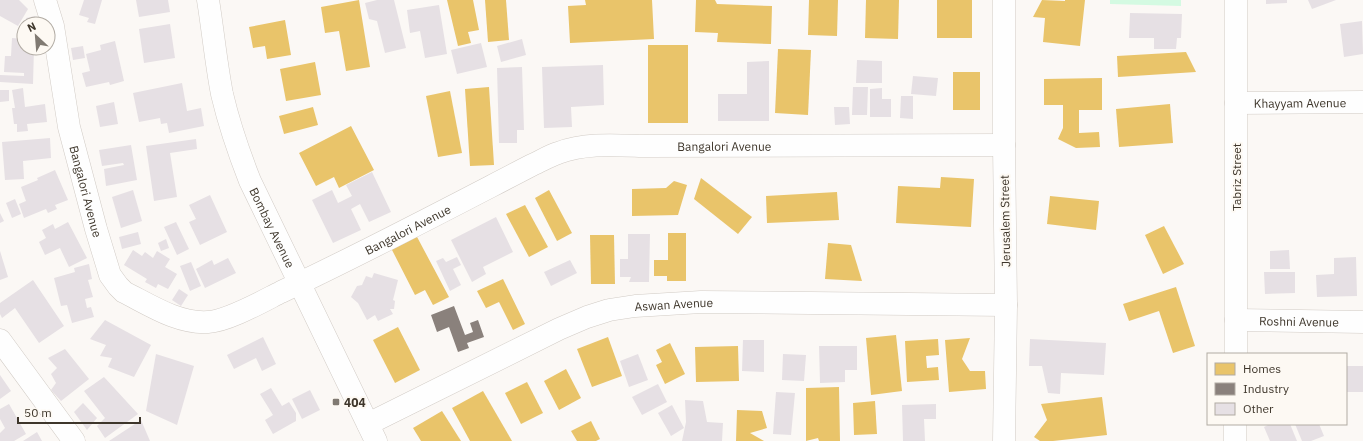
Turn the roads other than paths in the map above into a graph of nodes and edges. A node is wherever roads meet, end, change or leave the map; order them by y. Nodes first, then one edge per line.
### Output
1 (45, 0) edge
2 (1004, 0) edge
3 (1236, 0) edge
4 (211, 1) edge
5 (1363, 102) edge
6 (1236, 103) junction
7 (1004, 145) junction
8 (300, 283) junction
9 (1006, 305) junction
10 (1236, 320) junction
11 (1363, 322) edge
12 (0, 340) edge
13 (1236, 353) edge
14 (1235, 425) edge
15 (372, 432) edge
16 (74, 441) edge
17 (1004, 441) edge
18 (1235, 441) edge

1 - 8 street, Bangalori Avenue
2 - 7 street, Jerusalem Street
3 - 6 street, Tabriz Street
4 - 8 street, Bombay Avenue
5 - 6 street, Khayyam Avenue
6 - 10 street, Tabriz Street
7 - 8 street, Bangalori Avenue
7 - 9 street, Jerusalem Street
8 - 15 street, Bombay Avenue
9 - 15 street, Aswan Avenue
9 - 17 street, Jerusalem Street
10 - 11 street, Roshni Avenue
10 - 13 street, Tabriz Street
12 - 16 street
14 - 18 street

